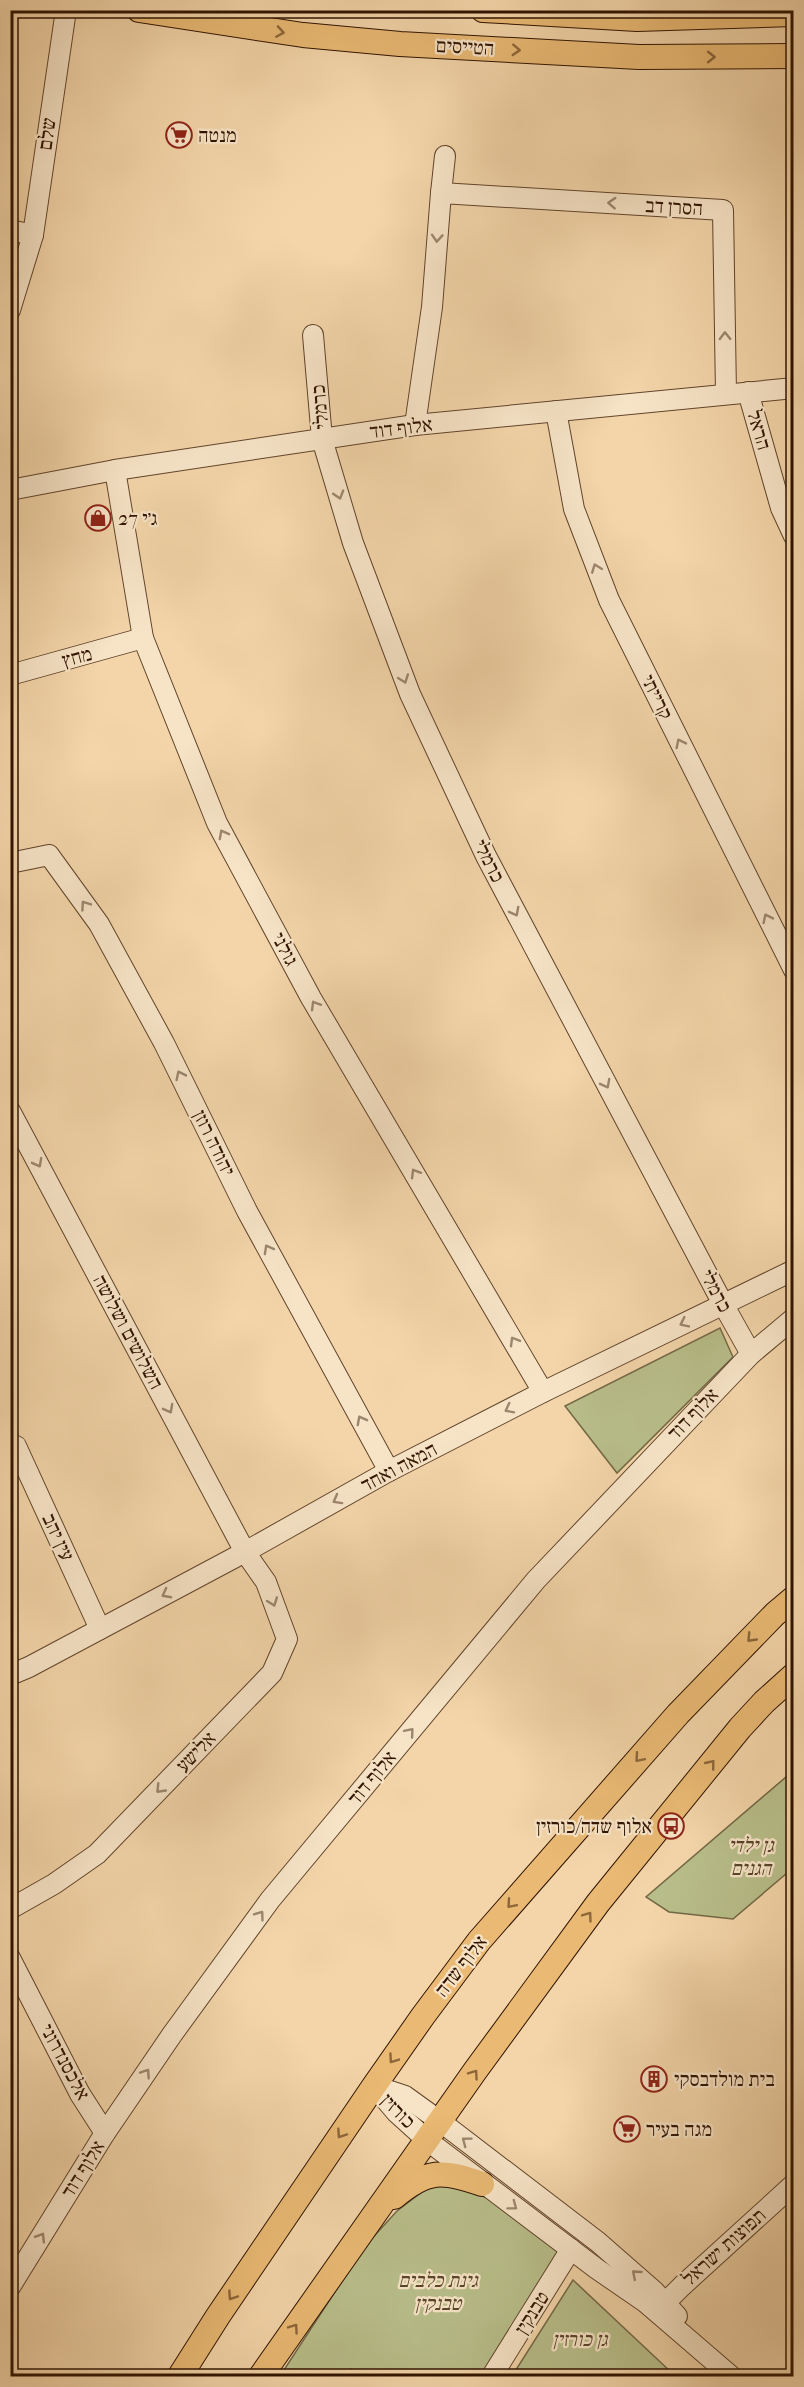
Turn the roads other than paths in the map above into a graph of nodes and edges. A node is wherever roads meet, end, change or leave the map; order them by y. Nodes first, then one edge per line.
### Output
1 (66, 10) edge
2 (139, 10) edge
3 (483, 10) edge
4 (794, 14) edge
5 (794, 57) edge
6 (445, 156) dead end
7 (441, 193) junction
8 (10, 230) edge
9 (33, 234) junction
10 (10, 309) edge
11 (313, 335) dead end
12 (794, 388) edge
13 (748, 392) junction
14 (726, 394) junction
15 (556, 411) junction
16 (415, 425) junction
17 (322, 439) junction
18 (115, 470) junction
19 (10, 490) edge
20 (794, 537) edge
21 (143, 638) junction
22 (10, 675) edge
23 (10, 863) edge
24 (794, 970) edge
25 (10, 1112) edge
26 (794, 1270) edge
27 (723, 1304) junction
28 (794, 1318) edge
29 (751, 1354) junction
30 (543, 1392) junction
31 (16, 1446) dead end
32 (388, 1472) junction
33 (245, 1552) junction
34 (794, 1598) edge
35 (100, 1629) junction
36 (10, 1675) edge
37 (794, 1675) edge
38 (10, 1909) edge
39 (10, 1958) edge
40 (374, 2086) junction
41 (434, 2131) junction
42 (105, 2133) junction
43 (482, 2184) junction
44 (794, 2184) edge
45 (374, 2214) junction
46 (571, 2249) junction
47 (10, 2287) edge
48 (661, 2307) junction
49 (724, 2370) edge
50 (180, 2376) edge
51 (261, 2376) edge
52 (492, 2376) edge

1 - 9 street, שלם
2 -> 5 main road, הטייסים
3 - 4 main road, הטייסים
6 - 7 street
14 -> 7 street, הסרן דב
7 -> 16 street
8 - 9 street
9 - 10 street, שלם
11 - 17 street, כרמלי
12 - 13 street, אלוף דוד
13 - 14 street, אלוף דוד
13 - 20 street, הראל
14 - 15 street, אלוף דוד
15 - 16 street, אלוף דוד
24 -> 15 street, קרייתי
16 - 17 street, אלוף דוד
17 - 18 street, אלוף דוד
17 -> 27 street, כרמלי
18 - 19 street, אלוף דוד
18 - 21 street, גולני
21 - 22 street, מחץ
30 -> 21 street, גולני
32 -> 23 street, יהודה רוזן
25 -> 33 street, השלושים ושלושה
26 - 27 street, המאה ואחד
27 - 29 street, כרמלי
27 -> 30 street, המאה ואחד
28 - 29 street, אלוף דוד
42 -> 29 street, אלוף דוד
30 -> 32 street, המאה ואחד
31 - 35 street, עין יהב
32 -> 33 street, המאה ואחד
33 -> 35 street, המאה ואחד
33 -> 38 street, אלישע
34 -> 40 main road, אלוף שדה
35 - 36 street, המאה ואחד
41 -> 37 main road
39 - 42 street, אלכסנדרוני
40 - 41 street, כורזין
40 -> 50 main road, אלוף שדה
41 - 43 street, כורזין
41 - 45 main road
48 -> 41 street, כורזין
47 -> 42 street, אלוף דוד
43 - 45 main road
43 -> 46 street, כורזין
44 - 48 street, תפוצות ישראל
51 -> 45 main road
46 - 48 street, כורזין
46 - 52 street, טבנקין
48 - 49 street, כורזין

